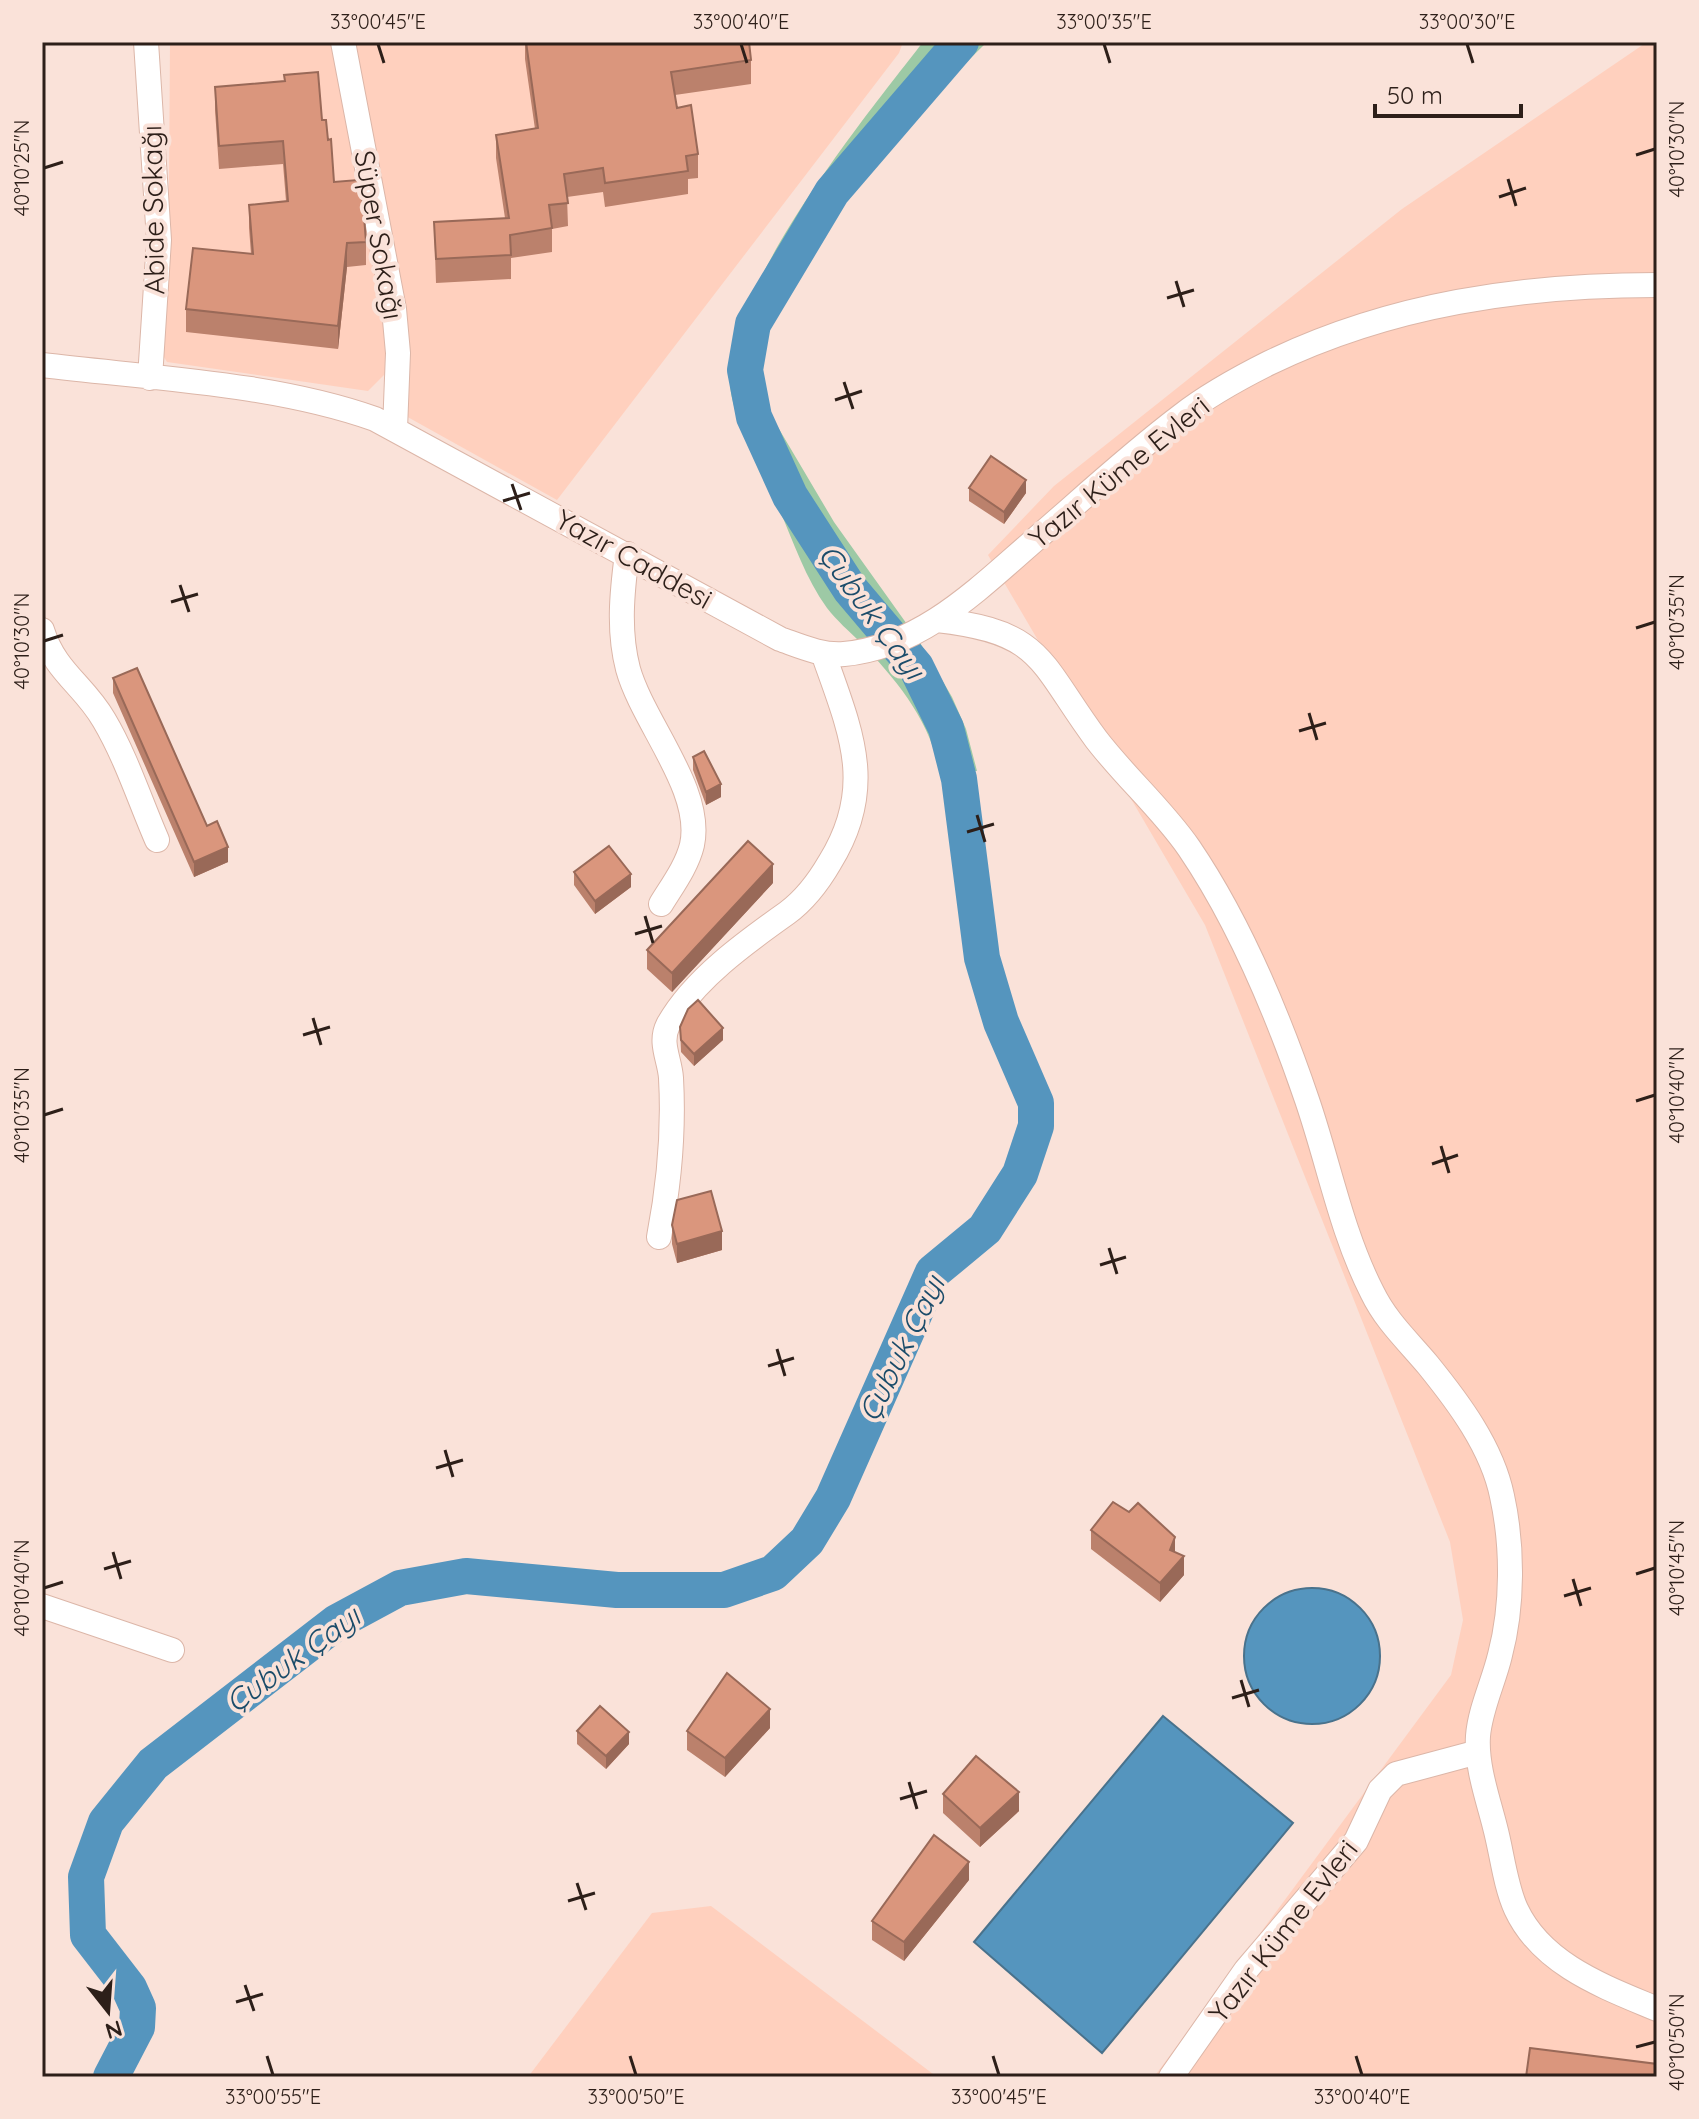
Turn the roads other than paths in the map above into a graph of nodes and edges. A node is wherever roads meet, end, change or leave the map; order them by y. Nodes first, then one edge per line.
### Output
1 (146, 42) edge
2 (343, 42) edge
3 (1657, 285) edge
4 (42, 365) edge
5 (150, 378) junction
6 (395, 429) junction
7 (627, 554) junction
8 (931, 624) junction
9 (42, 630) edge
10 (823, 653) junction
11 (157, 840) dead end
12 (661, 904) dead end
13 (659, 1237) dead end
14 (42, 1606) edge
15 (172, 1650) dead end
16 (1478, 1752) junction
17 (1657, 2009) edge
18 (1171, 2077) edge

1 - 5 street, Abide Sokağı
2 - 6 street, Süper Sokağı
3 - 8 street, Yazır Küme Evleri
4 - 5 street, Yazır Caddesi
5 - 6 street, Yazır Caddesi
6 - 7 street, Yazır Caddesi
7 - 10 street, Yazır Caddesi
7 - 12 street
8 - 10 street, Yazır Caddesi
8 - 16 street
9 - 11 street
10 - 13 street
14 - 15 street
16 - 17 street
16 - 18 street, Yazır Küme Evleri

